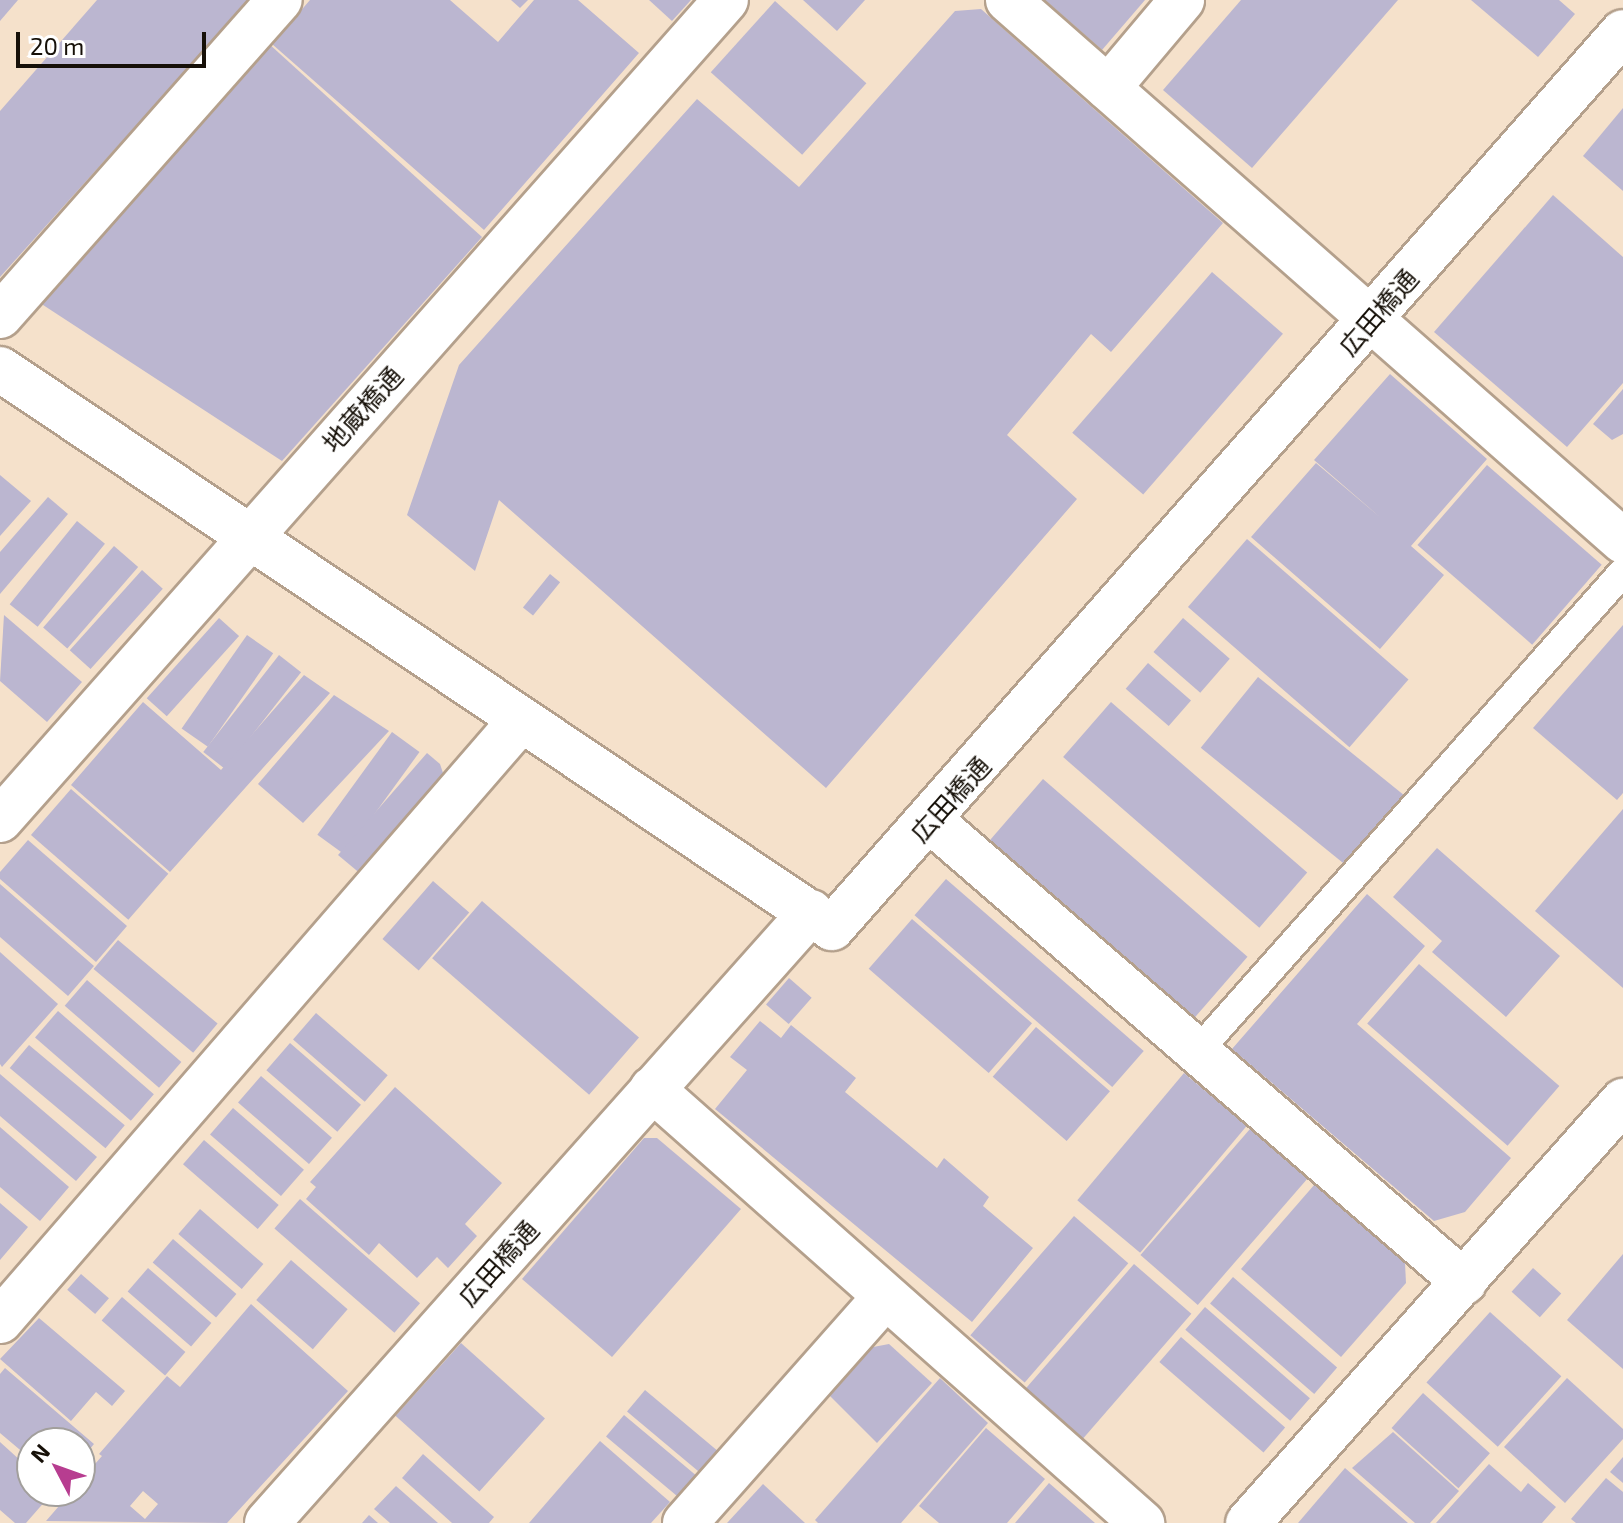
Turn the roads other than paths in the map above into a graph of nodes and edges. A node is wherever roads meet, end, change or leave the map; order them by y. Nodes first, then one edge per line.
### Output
1 (280, 0) edge
2 (726, 0) edge
3 (1008, 0) edge
4 (1182, 0) edge
5 (1623, 32) edge
6 (1108, 88) junction
7 (0, 316) edge
8 (1372, 320) junction
9 (0, 369) edge
10 (250, 535) junction
11 (1623, 541) edge
12 (1623, 572) edge
13 (521, 720) junction
14 (0, 820) edge
15 (931, 821) junction
16 (811, 912) junction
17 (1197, 1052) junction
18 (652, 1089) junction
19 (1623, 1101) edge
20 (1464, 1282) junction
21 (884, 1298) junction
22 (0, 1321) edge
23 (267, 1523) edge
24 (685, 1523) edge
25 (1142, 1523) edge
26 (1248, 1523) edge

1 - 7 street
2 - 10 street, 地蔵橋通
3 - 6 street
4 - 6 street
5 - 8 street, 広田橋通
6 - 8 street
8 - 11 street
8 - 15 street, 広田橋通
9 - 10 street
10 - 13 street
10 - 14 street, 地蔵橋通
12 - 17 lane
13 - 16 street
13 - 22 street
15 - 16 street, 広田橋通
15 - 17 street
16 - 18 street, 広田橋通
17 - 20 street
18 - 21 street
18 - 23 street, 広田橋通
19 - 20 street
20 - 26 street
21 - 24 street
21 - 25 street

